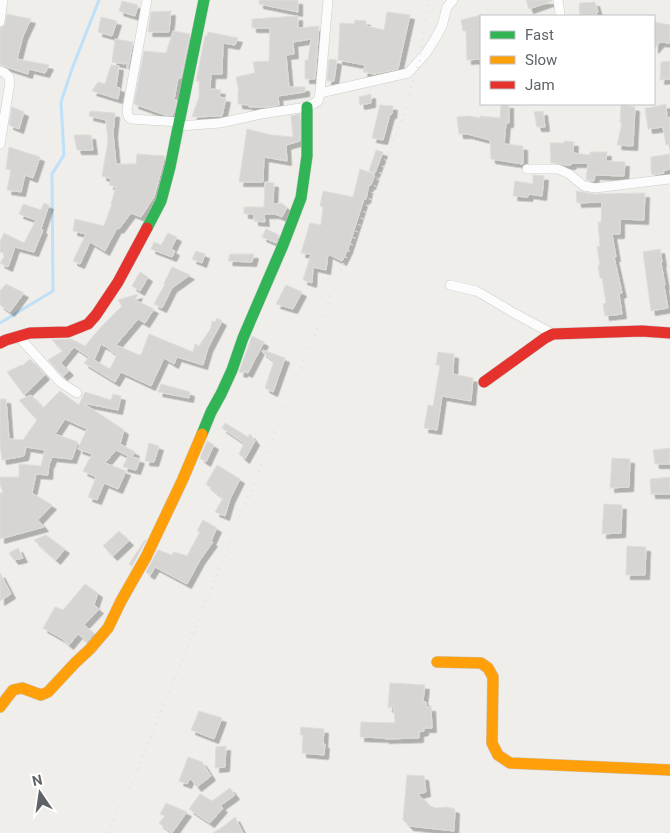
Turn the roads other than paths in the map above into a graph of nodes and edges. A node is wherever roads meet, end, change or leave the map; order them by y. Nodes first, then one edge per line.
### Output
1 (3, 0) edge
2 (147, 0) edge
3 (204, 0) edge
4 (328, 0) edge
5 (453, 0) edge
6 (558, 0) edge
7 (560, 14) dead end
8 (0, 22) edge
9 (0, 72) edge
10 (320, 93) junction
11 (307, 107) junction
12 (180, 124) junction
13 (0, 144) edge
14 (527, 169) dead end
15 (670, 180) edge
16 (450, 285) dead end
17 (670, 333) edge
18 (553, 334) junction
19 (19, 338) junction
20 (0, 343) edge
21 (484, 382) dead end
22 (77, 393) dead end
23 (437, 662) dead end
24 (0, 707) edge
25 (670, 770) edge

1 - 8 street
2 - 12 street
3 - 12 street
4 - 10 street
5 - 10 street
6 - 7 street
9 - 13 street
10 - 11 street
11 - 12 street
11 - 24 street
12 - 19 street
14 - 15 street
16 - 18 street
17 - 18 street
18 - 21 street
19 - 20 street
19 - 22 street
23 - 25 street

